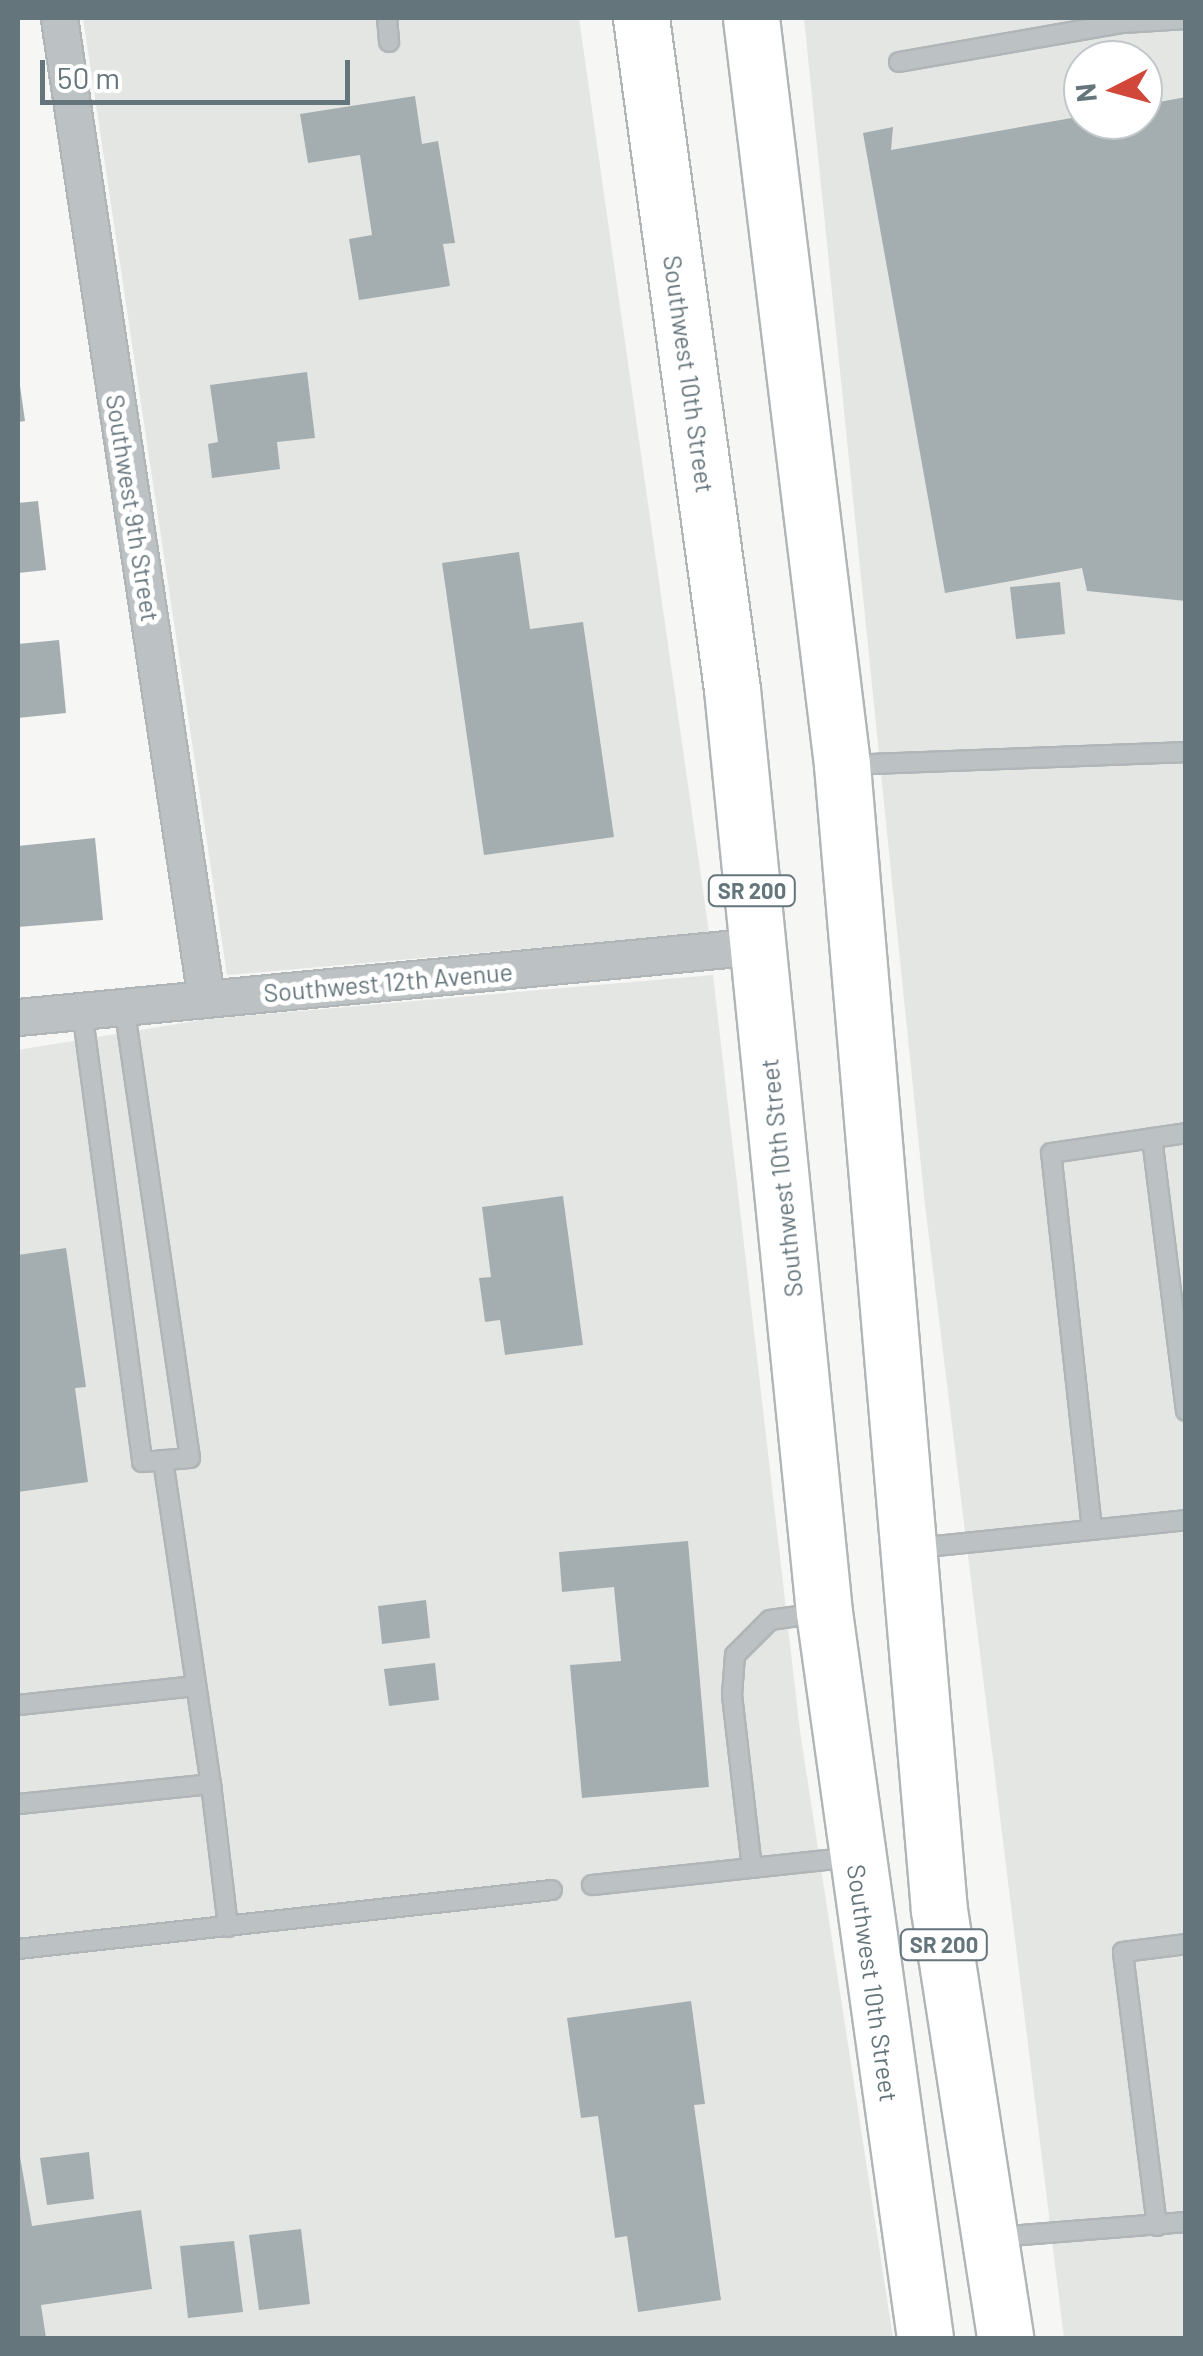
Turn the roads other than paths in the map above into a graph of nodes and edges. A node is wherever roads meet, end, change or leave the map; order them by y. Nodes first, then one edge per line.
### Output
1 (59, 18) edge
2 (387, 18) edge
3 (641, 18) edge
4 (750, 18) edge
5 (1186, 18) edge
6 (1122, 20) edge
7 (389, 42) dead end
8 (900, 62) dead end
9 (1186, 752) edge
10 (842, 766) junction
11 (758, 946) junction
12 (206, 998) junction
13 (124, 1006) junction
14 (82, 1010) junction
15 (18, 1017) edge
16 (1186, 1134) edge
17 (1152, 1138) junction
18 (1186, 1411) edge
19 (163, 1460) junction
20 (1186, 1520) edge
21 (1092, 1528) junction
22 (906, 1549) junction
23 (824, 1612) junction
24 (196, 1686) junction
25 (18, 1705) edge
26 (211, 1784) junction
27 (18, 1804) edge
28 (855, 1856) junction
29 (752, 1868) junction
30 (592, 1886) dead end
31 (552, 1890) dead end
32 (228, 1927) junction
33 (1186, 1944) edge
34 (18, 1950) edge
35 (1186, 2222) edge
36 (1158, 2226) junction
37 (986, 2238) junction
38 (925, 2338) edge
39 (1005, 2338) edge

1 - 12 street, Southwest 9th Street
2 - 7 lane
3 - 11 main road, Southwest 10th Street / SR 200
4 - 10 main road, SR 200
5 - 6 lane
6 - 8 lane
9 - 10 lane
10 - 22 main road, SR 200
11 - 12 street, Southwest 12th Avenue
11 - 23 main road, Southwest 10th Street / SR 200
12 - 13 street, Southwest 12th Avenue
13 - 14 street, Southwest 12th Avenue
13 - 19 lane
14 - 15 street, Southwest 12th Avenue
14 - 19 lane
16 - 17 lane
17 - 18 lane
17 - 21 lane
19 - 24 lane
20 - 21 lane
21 - 22 lane
22 - 37 main road, SR 200
23 - 28 main road, Southwest 10th Street / SR 200
23 - 29 lane
24 - 25 lane
24 - 26 lane
26 - 27 lane
26 - 32 lane
28 - 29 lane
28 - 38 main road, Southwest 10th Street / SR 200
29 - 30 lane
31 - 32 lane
32 - 34 lane
33 - 36 lane
35 - 36 lane
36 - 37 lane
37 - 39 main road, SR 200

